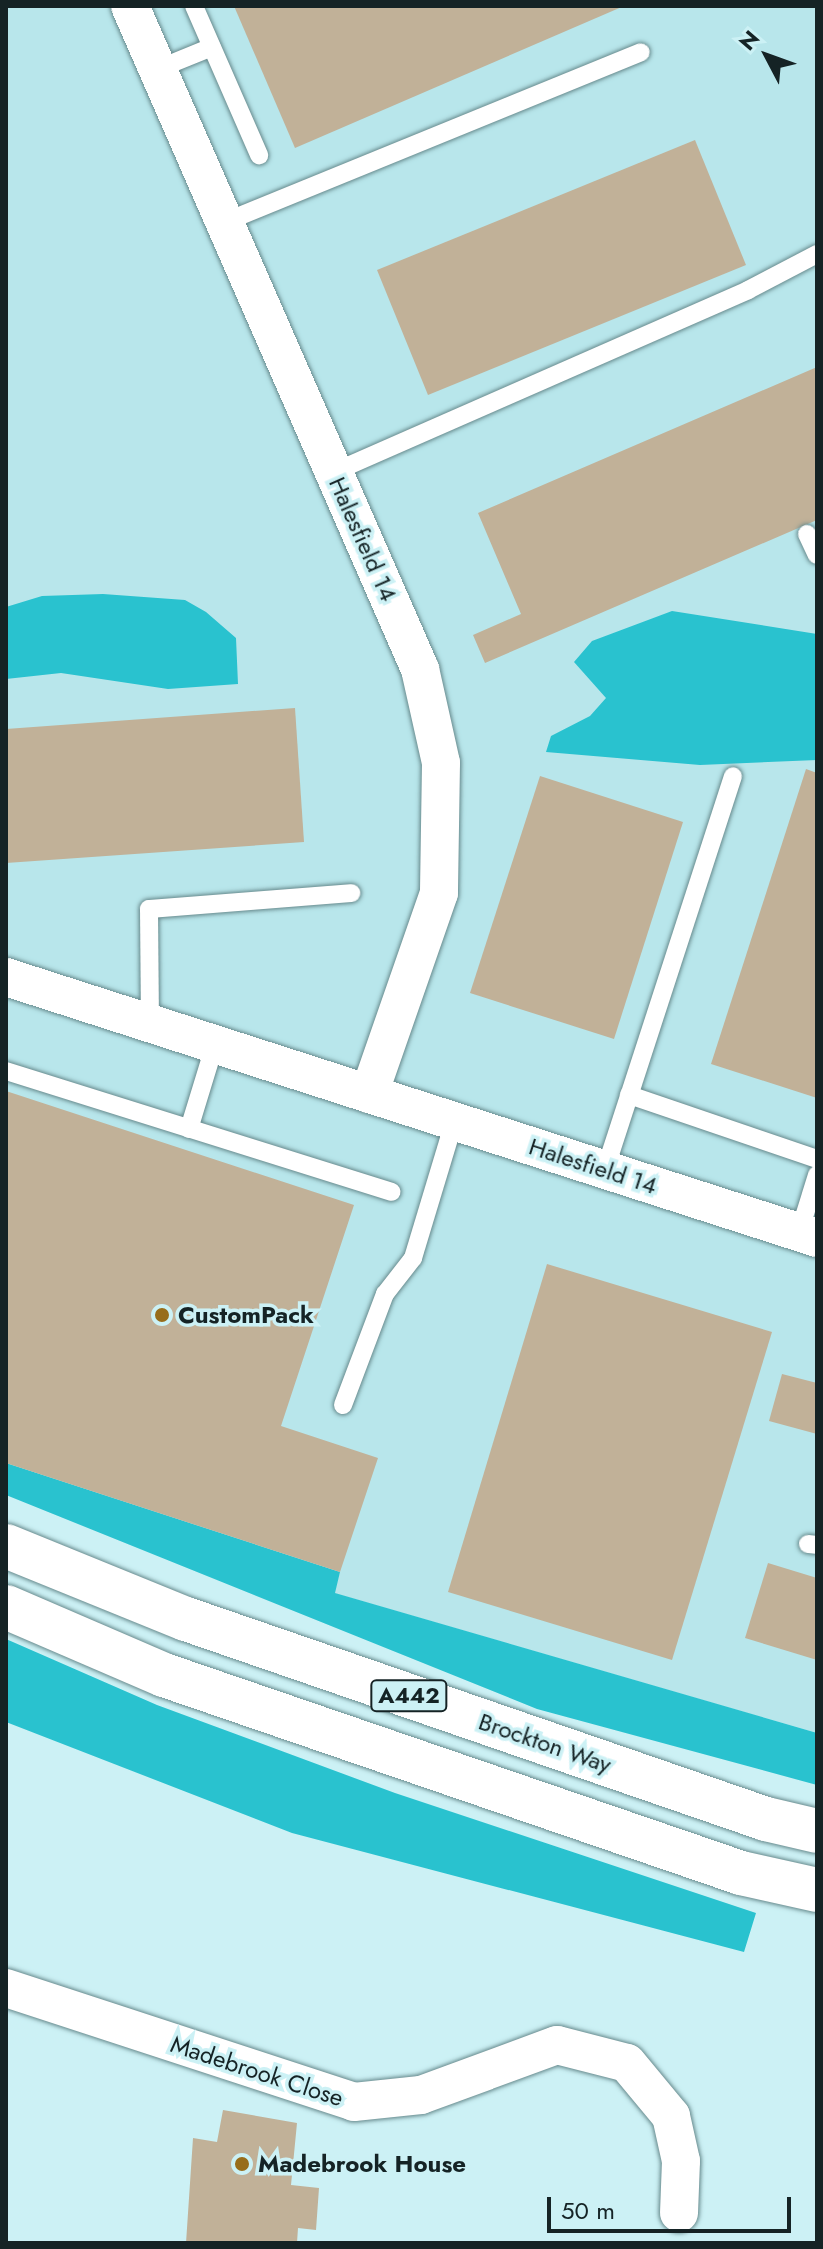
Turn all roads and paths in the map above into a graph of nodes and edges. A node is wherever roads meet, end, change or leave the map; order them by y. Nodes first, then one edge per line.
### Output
1 (130, 6) edge
2 (194, 6) edge
3 (212, 47) junction
4 (641, 52) dead end
5 (158, 69) junction
6 (259, 155) dead end
7 (225, 222) junction
8 (817, 254) edge
9 (334, 472) junction
10 (807, 534) dead end
11 (817, 555) edge
12 (733, 776) dead end
13 (351, 893) dead end
14 (6, 977) edge
15 (150, 1023) junction
16 (215, 1044) junction
17 (6, 1071) edge
18 (369, 1094) junction
19 (629, 1095) junction
20 (454, 1122) junction
21 (189, 1129) junction
22 (817, 1159) edge
23 (605, 1170) junction
24 (817, 1175) edge
25 (391, 1192) dead end
26 (808, 1236) edge
27 (343, 1405) dead end
28 (6, 1546) edge
29 (6, 1607) edge
30 (817, 1831) edge
31 (817, 1890) edge
32 (6, 1988) edge
33 (679, 2213) dead end

1 - 5 street, Halesfield 14
2 - 3 lane
3 - 5 lane
3 - 6 lane
4 - 7 lane
5 - 7 street, Halesfield 14
7 - 9 street, Halesfield 14
8 - 9 lane
9 - 18 street, Halesfield 14
10 - 11 lane
12 - 19 lane
13 - 15 lane
14 - 15 street, Halesfield 14
15 - 16 street, Halesfield 14
16 - 18 street, Halesfield 14
16 - 21 lane
17 - 21 lane
18 - 20 street, Halesfield 14
19 - 22 lane
19 - 23 lane
20 - 23 street, Halesfield 14
20 - 27 lane
21 - 25 lane
23 - 26 street, Halesfield 14
24 - 26 lane
28 - 30 highway, Brockton Way / A442
29 - 31 highway, A442
32 - 33 street, Madebrook Close

